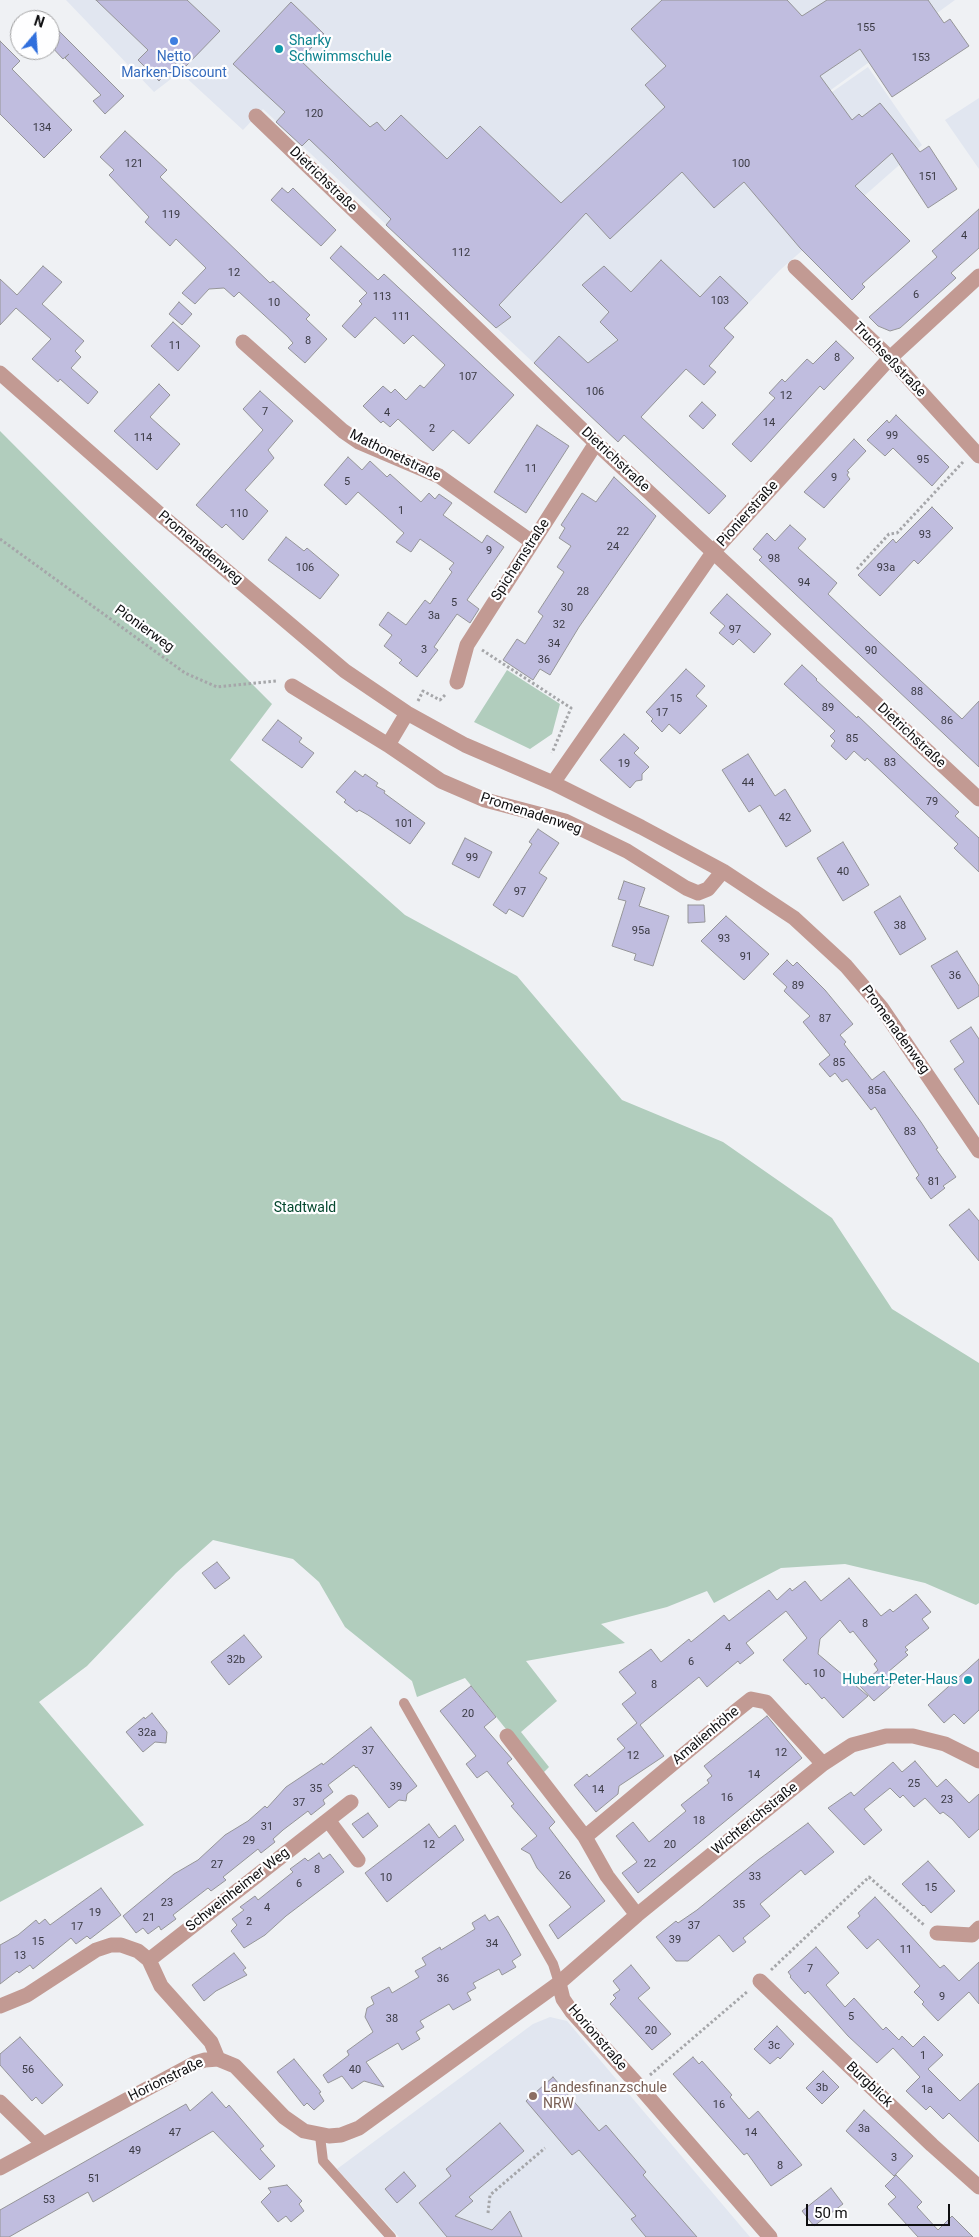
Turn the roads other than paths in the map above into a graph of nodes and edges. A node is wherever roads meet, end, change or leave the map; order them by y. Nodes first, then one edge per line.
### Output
1 (256, 116) dead end
2 (796, 267) dead end
3 (979, 276) edge
4 (243, 342) dead end
5 (890, 358) junction
6 (0, 373) edge
7 (596, 443) junction
8 (976, 453) edge
9 (532, 542) junction
10 (714, 551) junction
11 (457, 682) road end
12 (292, 686) road end
13 (409, 714) junction
14 (388, 745) junction
15 (553, 783) junction
16 (979, 799) edge
17 (723, 871) junction
18 (979, 1151) edge
19 (404, 1703) dead end
20 (507, 1736) dead end
21 (979, 1761) edge
22 (824, 1764) junction
23 (351, 1802) dead end
24 (328, 1820) junction
25 (585, 1837) junction
26 (358, 1860) dead end
27 (637, 1915) junction
28 (979, 1928) edge
29 (938, 1933) dead end
30 (149, 1960) junction
31 (760, 1981) road end
32 (559, 1983) junction
33 (0, 2006) edge
34 (218, 2059) junction
35 (0, 2102) edge
36 (320, 2136) junction
37 (43, 2144) junction
38 (0, 2168) edge
39 (979, 2187) edge
40 (391, 2237) edge
41 (770, 2237) edge

1 - 7 street, Dietrichstraße
2 - 5 street, Truchseßstraße
3 - 5 street, Pionierstraße
4 - 9 street, Mathonetstraße
5 - 8 street, Truchseßstraße
5 - 10 street, Pionierstraße
6 - 13 street, Promenadenweg
7 - 9 street, Spichernstraße
7 - 10 street, Dietrichstraße
9 - 11 street, Spichernstraße
10 - 15 street, Pionierstraße
10 - 16 street, Dietrichstraße
12 - 14 street, Promenadenweg
13 - 14 street
13 - 15 street, Promenadenweg
14 - 17 street, Promenadenweg
15 - 17 street, Promenadenweg
17 - 18 street, Promenadenweg
19 - 32 lane
20 - 25 street
21 - 22 street, Wichterichstraße
22 - 25 street, Amalienhöhe
22 - 27 street, Wichterichstraße
23 - 24 street, Schweinheimer Weg
24 - 26 street
24 - 30 street, Schweinheimer Weg
25 - 27 street
27 - 32 street, Wichterichstraße
28 - 29 street
30 - 33 street
30 - 34 street
31 - 39 street, Burgblick
32 - 36 street, Horionstraße
32 - 41 street, Horionstraße
34 - 36 street, Horionstraße
34 - 37 street, Horionstraße
35 - 37 street
36 - 40 lane
37 - 38 street, Horionstraße

